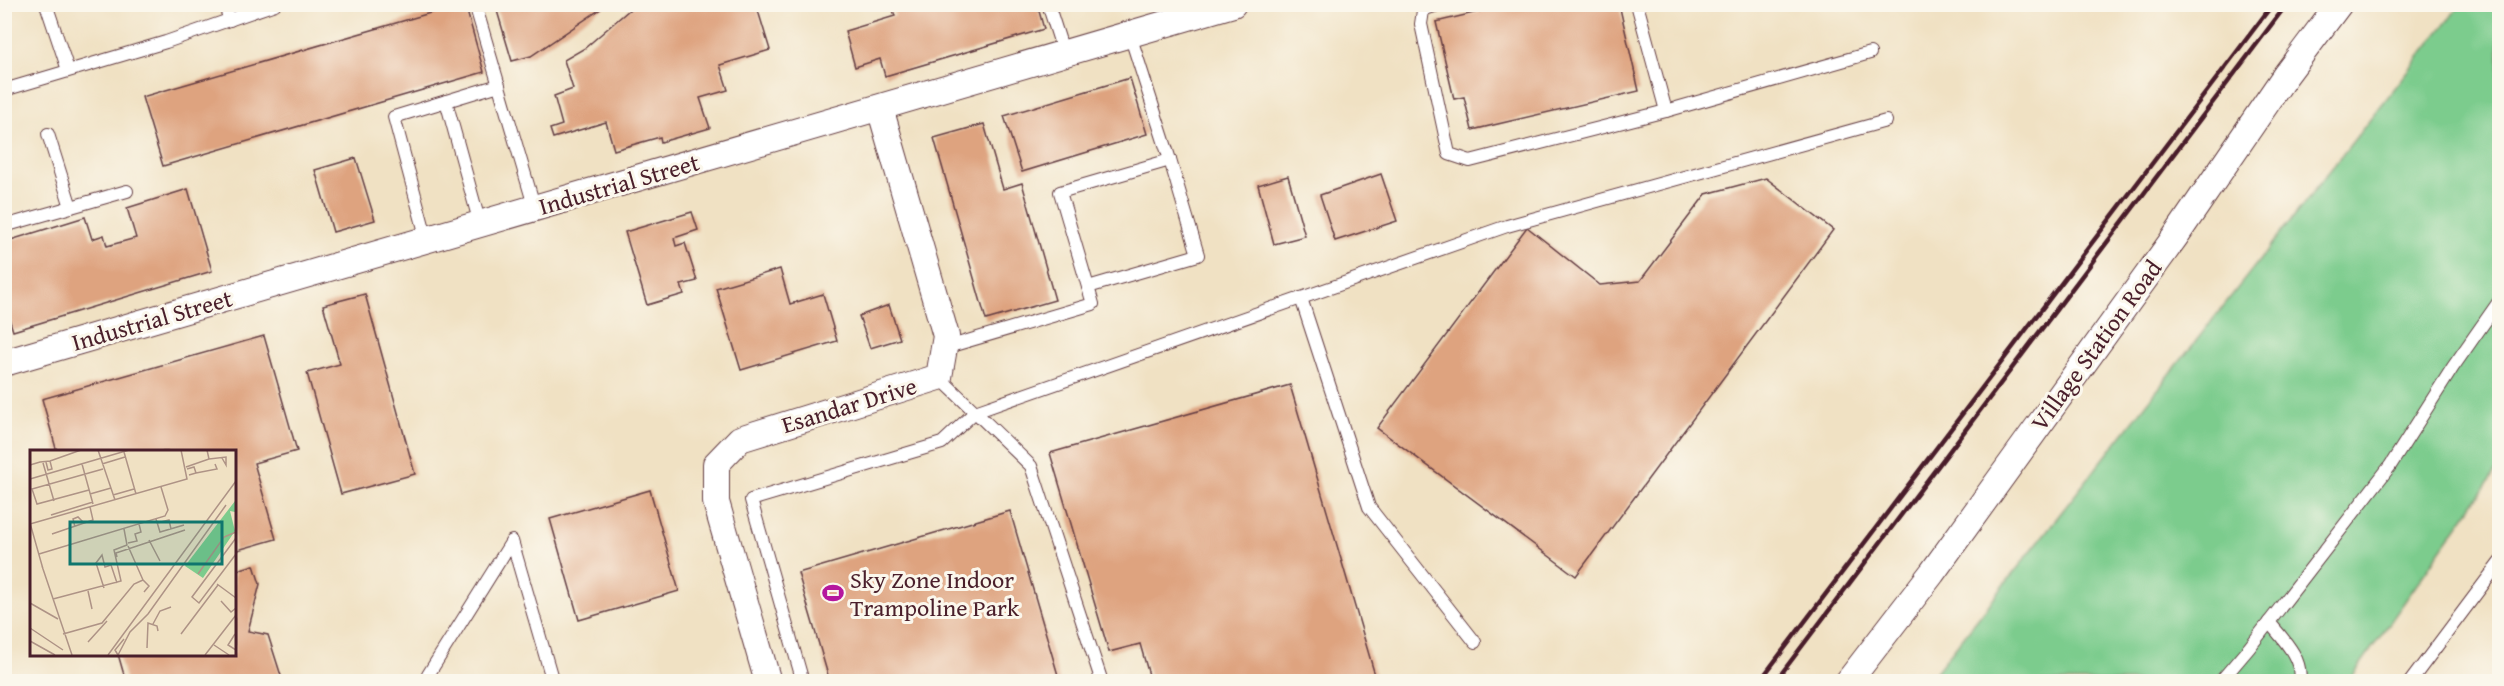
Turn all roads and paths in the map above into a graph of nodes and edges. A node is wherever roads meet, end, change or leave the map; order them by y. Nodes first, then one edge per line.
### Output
1 (46, 4) edge
2 (224, 4) edge
3 (275, 4) edge
4 (475, 4) edge
5 (1047, 4) edge
6 (1233, 4) edge
7 (1440, 4) edge
8 (1637, 4) edge
9 (2338, 4) edge
10 (1424, 7) edge
11 (230, 20) junction
12 (1130, 34) junction
13 (1870, 53) dead end
14 (1064, 54) junction
15 (68, 70) junction
16 (499, 85) junction
17 (4, 90) edge
18 (446, 101) junction
19 (879, 108) junction
20 (1666, 111) junction
21 (1886, 121) dead end
22 (48, 134) dead end
23 (1170, 160) junction
24 (127, 191) dead end
25 (71, 207) junction
26 (535, 209) junction
27 (480, 224) junction
28 (4, 226) edge
29 (428, 240) junction
30 (1088, 287) junction
31 (1301, 298) junction
32 (2499, 300) edge
33 (944, 348) junction
34 (5, 359) edge
35 (939, 377) junction
36 (975, 412) junction
37 (2499, 562) edge
38 (2269, 622) junction
39 (1475, 642) dead end
40 (430, 681) edge
41 (553, 681) edge
42 (768, 681) edge
43 (804, 681) edge
44 (1102, 681) edge
45 (1848, 681) edge
46 (2220, 681) edge
47 (2299, 681) edge
48 (2410, 681) edge

1 - 15 lane
2 - 11 lane
3 - 11 lane
4 - 16 lane
5 - 14 lane
6 - 12 street, Industrial Street
7 - 10 lane
8 - 20 lane
9 - 45 street, Village Station Road
10 - 20 lane
11 - 15 lane
12 - 14 street, Industrial Street
12 - 23 lane
13 - 20 lane
14 - 19 street, Industrial Street
15 - 17 lane
16 - 18 lane
16 - 26 lane
18 - 27 lane
18 - 29 lane
19 - 26 street, Industrial Street
19 - 33 street, Esandar Drive
21 - 31 lane
22 - 25 lane
23 - 30 lane
23 - 30 lane
24 - 25 lane
25 - 28 lane
26 - 27 street, Industrial Street
27 - 29 street, Industrial Street
29 - 34 street, Industrial Street
30 - 33 lane
31 - 36 lane
31 - 39 lane
32 - 38 lane
33 - 35 street, Esandar Drive
35 - 36 lane
35 - 42 street, Esandar Drive
36 - 43 lane
36 - 44 lane
37 - 48 lane
38 - 46 lane
38 - 47 lane
40 - 41 lane

